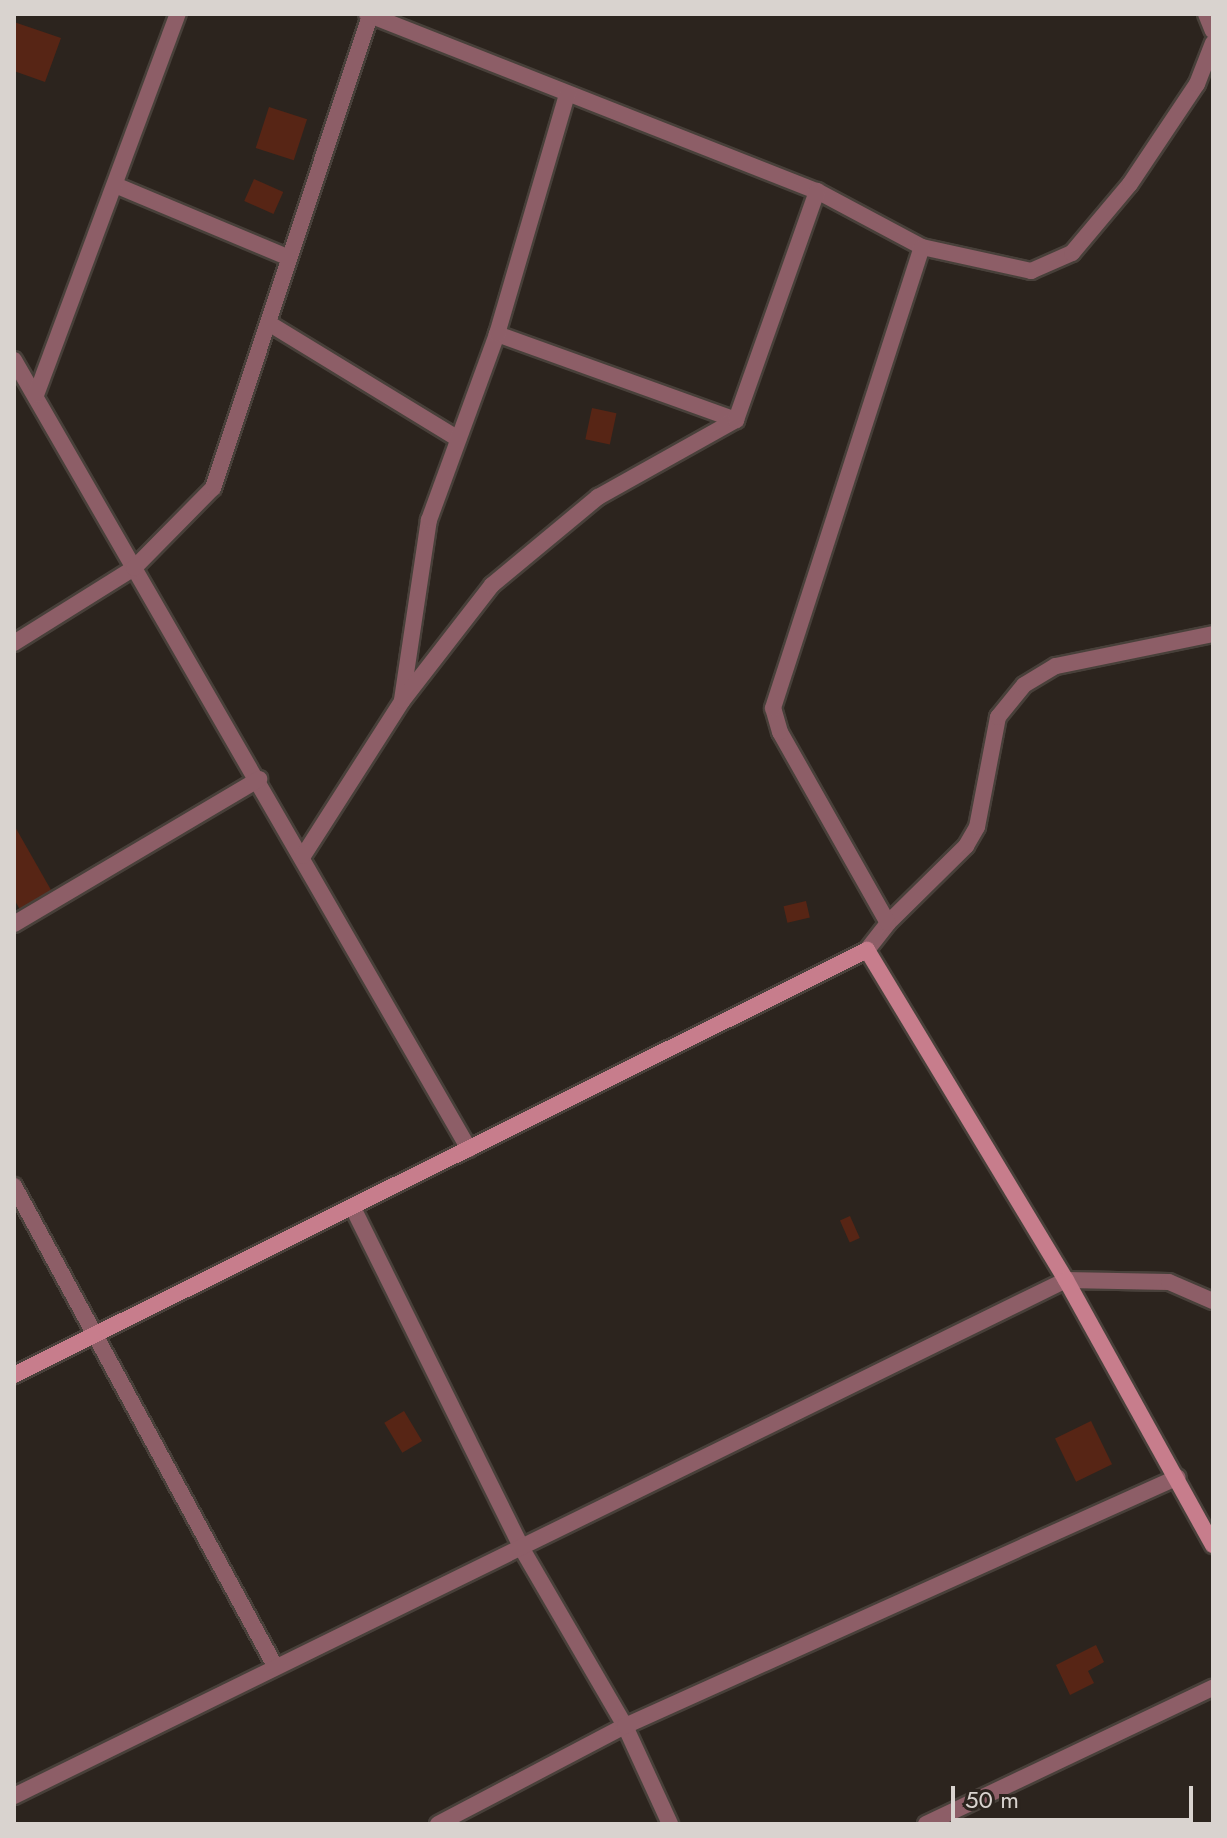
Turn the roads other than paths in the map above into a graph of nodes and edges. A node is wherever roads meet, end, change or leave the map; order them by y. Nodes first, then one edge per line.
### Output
1 (178, 14) edge
2 (368, 14) edge
3 (1206, 14) edge
4 (1213, 31) edge
5 (1213, 43) edge
6 (567, 94) junction
7 (115, 185) junction
8 (817, 191) junction
9 (922, 247) junction
10 (287, 257) junction
11 (270, 324) junction
12 (497, 334) junction
13 (14, 360) edge
14 (36, 395) junction
15 (736, 420) junction
16 (457, 438) junction
17 (134, 568) junction
18 (1213, 634) edge
19 (14, 643) edge
20 (402, 701) junction
21 (259, 779) junction
22 (303, 856) junction
23 (888, 923) junction
24 (14, 924) edge
25 (867, 950) junction
26 (469, 1149) junction
27 (14, 1186) edge
28 (354, 1210) junction
29 (1066, 1280) junction
30 (1213, 1301) edge
31 (96, 1335) junction
32 (14, 1375) edge
33 (1178, 1477) junction
34 (1213, 1545) edge
35 (522, 1549) junction
36 (275, 1666) junction
37 (1213, 1688) edge
38 (625, 1726) junction
39 (14, 1796) edge
40 (438, 1824) edge
41 (670, 1824) edge
42 (926, 1824) edge

1 - 7 street
2 - 6 street
2 - 10 street
3 - 4 street
5 - 9 street
6 - 8 street
6 - 12 street
7 - 10 street
7 - 14 street
8 - 9 street
8 - 15 street
9 - 23 street
10 - 11 street
11 - 16 street
11 - 17 street
12 - 15 street
12 - 16 street
13 - 14 street
14 - 17 street
15 - 20 street
16 - 20 street
17 - 19 street
17 - 21 street
18 - 23 street
20 - 22 street
21 - 22 street
21 - 24 street
22 - 26 street
23 - 25 street
25 - 26 street
25 - 29 street
26 - 28 street
27 - 31 street
28 - 31 street
28 - 35 street
29 - 30 street
29 - 33 street
29 - 35 street
31 - 32 street
31 - 36 street
33 - 34 street
33 - 38 street
35 - 36 street
35 - 38 street
36 - 39 street
37 - 42 street
38 - 40 street
38 - 41 street

